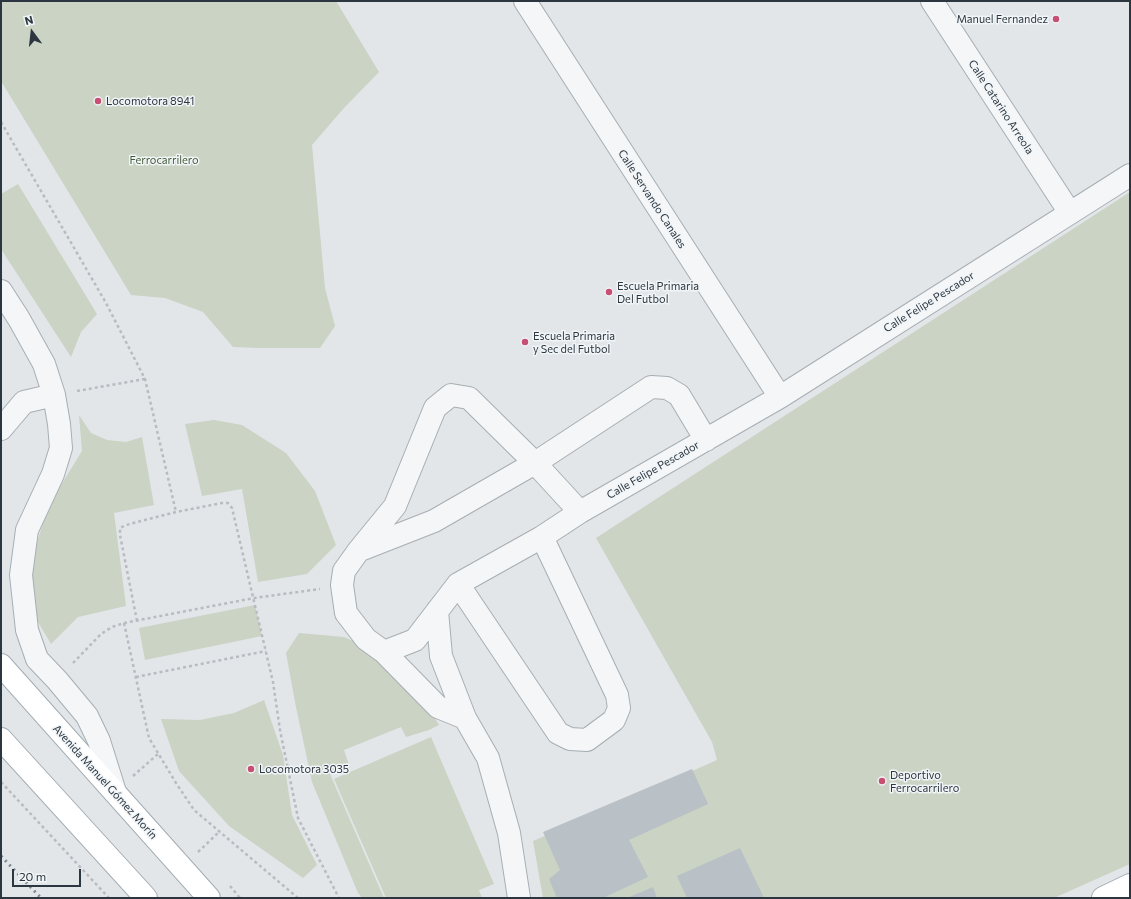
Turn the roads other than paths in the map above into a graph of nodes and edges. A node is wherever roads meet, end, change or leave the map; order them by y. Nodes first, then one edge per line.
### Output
1 (525, 1) edge
2 (932, 1) edge
3 (1130, 175) edge
4 (1070, 213) junction
5 (1, 291) edge
6 (54, 395) junction
7 (780, 397) junction
8 (1, 429) edge
9 (706, 440) junction
10 (535, 463) junction
11 (580, 512) junction
12 (542, 537) junction
13 (358, 550) junction
14 (458, 584) junction
15 (437, 611) junction
16 (384, 652) junction
17 (1, 665) edge
18 (465, 718) junction
19 (1, 739) edge
20 (115, 792) junction
21 (146, 898) edge
22 (209, 898) edge
23 (519, 898) edge

1 - 7 street, Calle Servando Canales
2 - 4 street, Calle Catarino Arreola
3 - 4 street, Calle Felipe Pescador
4 - 7 street, Calle Felipe Pescador
5 - 6 street
6 - 8 street
6 - 20 street
7 - 9 street, Calle Felipe Pescador
9 - 10 street
9 - 11 street, Calle Felipe Pescador
10 - 11 street
10 - 13 street
10 - 13 street
11 - 12 street, Calle Felipe Pescador
12 - 14 street, Calle Felipe Pescador
12 - 14 street
13 - 16 street
14 - 15 street, Calle Felipe Pescador
15 - 16 street, Calle Felipe Pescador
15 - 18 street
16 - 18 street
17 - 20 main road, Avenida Manuel Gómez Morín
18 - 23 street
19 - 21 main road
20 - 22 main road, Avenida Manuel Gómez Morín

